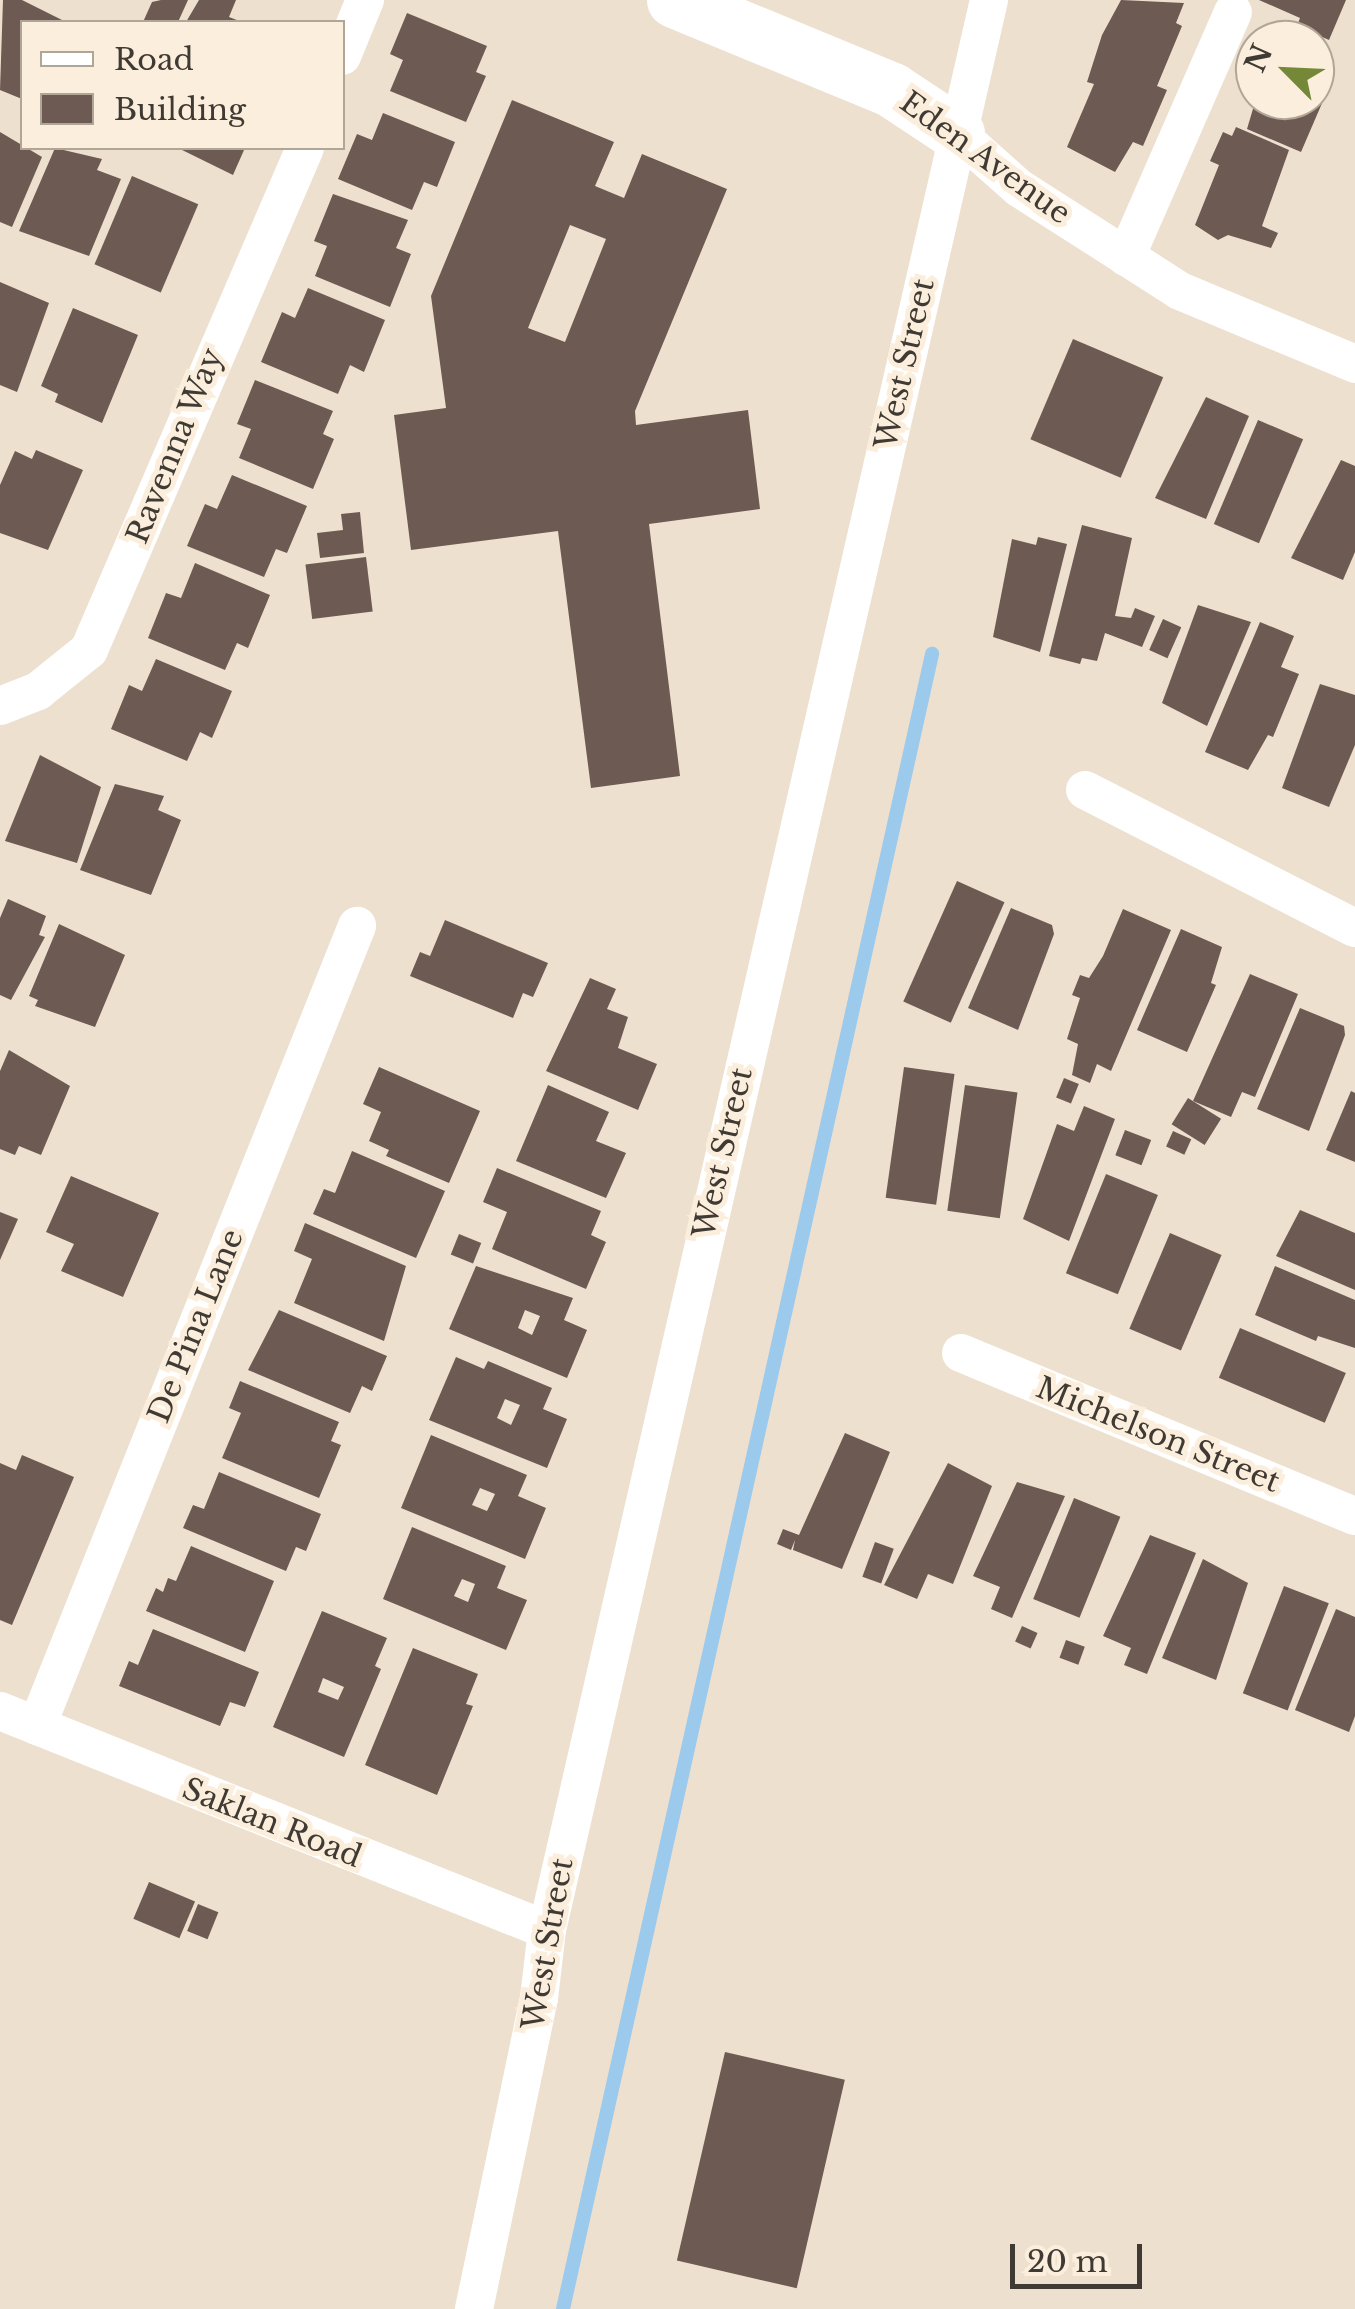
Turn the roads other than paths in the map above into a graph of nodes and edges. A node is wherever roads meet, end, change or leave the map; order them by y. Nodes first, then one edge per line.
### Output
1 (365, 0) edge
2 (674, 0) edge
3 (988, 0) edge
4 (1233, 12) dead end
5 (345, 49) edge
6 (957, 133) junction
7 (304, 150) edge
8 (1126, 257) junction
9 (1355, 364) edge
10 (0, 706) edge
11 (1085, 790) dead end
12 (357, 926) dead end
13 (1355, 928) edge
14 (961, 1354) dead end
15 (1355, 1516) edge
16 (0, 1711) edge
17 (37, 1726) junction
18 (546, 1930) junction
19 (474, 2309) edge

1 - 5 street
2 - 6 street, Eden Avenue
3 - 6 street, West Street
4 - 8 street
6 - 8 street, Eden Avenue
6 - 18 street, West Street
7 - 10 street, Ravenna Way
8 - 9 street, Eden Avenue
11 - 13 street
12 - 17 street, De Pina Lane
14 - 15 street, Michelson Street
16 - 17 street, Saklan Road
17 - 18 street, Saklan Road
18 - 19 street, West Street

